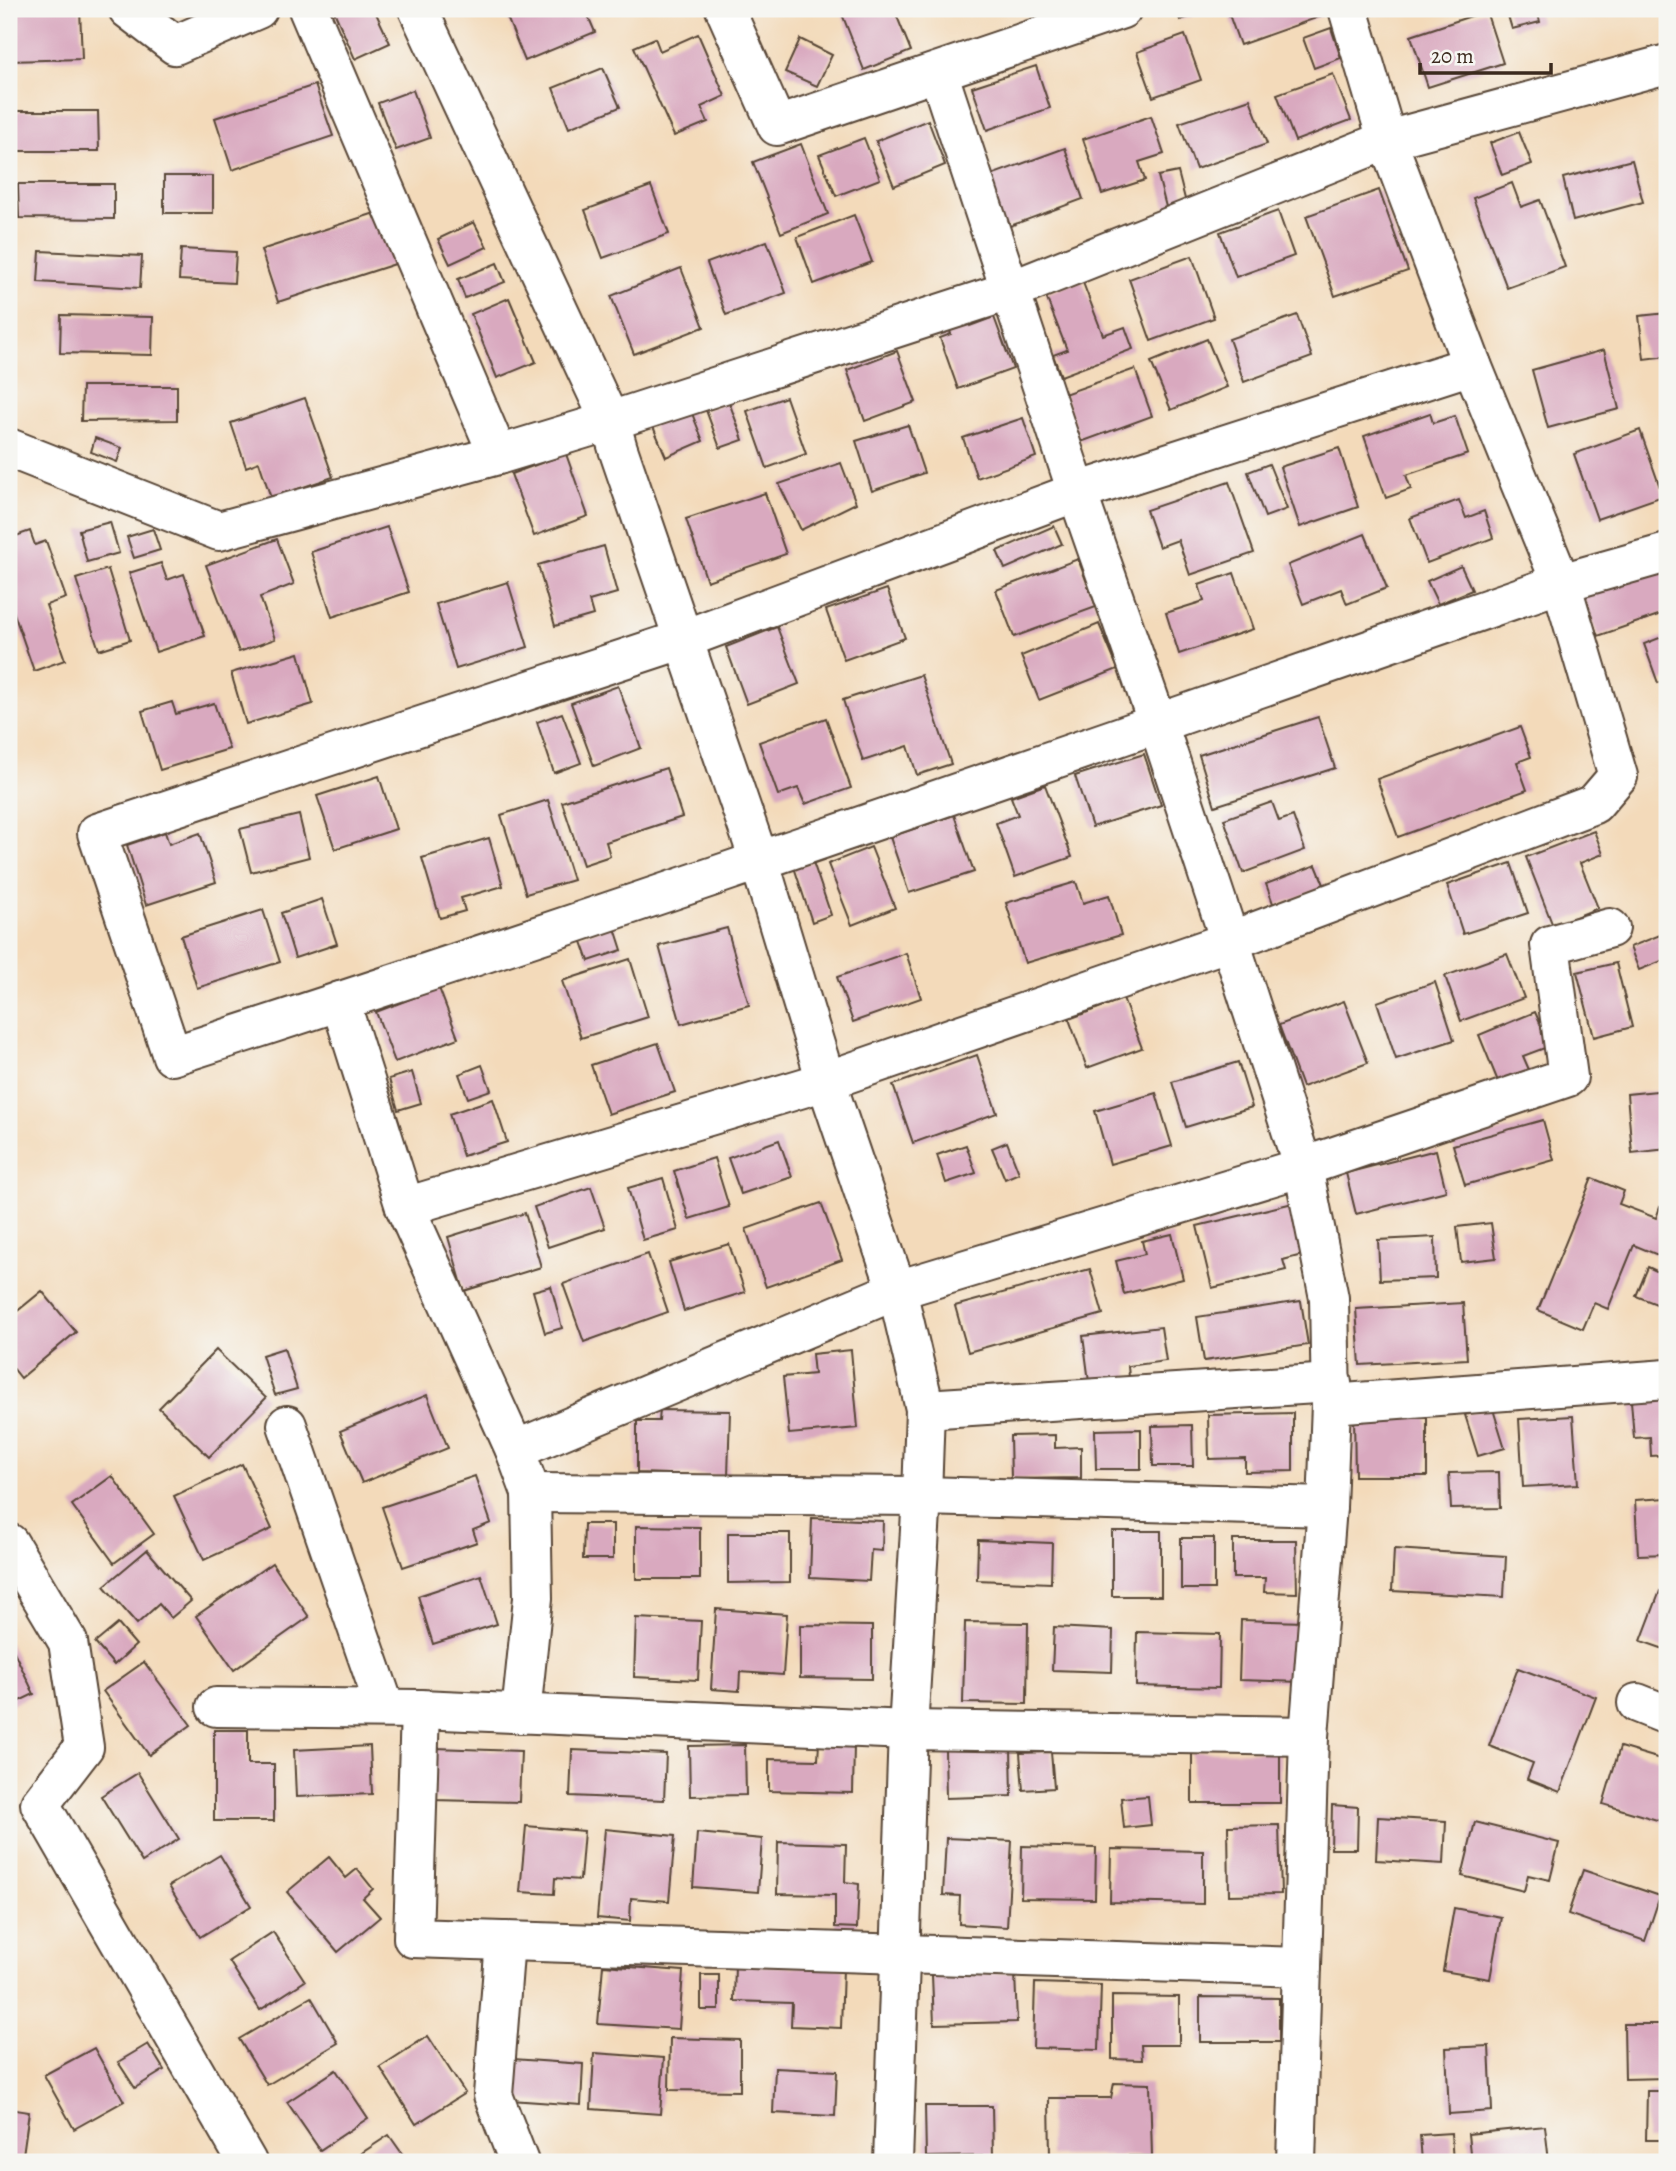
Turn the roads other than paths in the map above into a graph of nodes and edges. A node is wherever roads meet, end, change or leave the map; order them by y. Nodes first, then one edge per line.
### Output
1 (128, 9) edge
2 (258, 9) edge
3 (308, 9) edge
4 (725, 9) edge
5 (1122, 9) edge
6 (1348, 9) edge
7 (431, 12) edge
8 (1667, 64) edge
9 (938, 72) junction
10 (1387, 140) junction
11 (1009, 290) junction
12 (1472, 365) junction
13 (610, 421) junction
14 (9, 448) edge
15 (498, 454) junction
16 (1077, 492) junction
17 (1667, 553) edge
18 (1561, 583) junction
19 (684, 639) junction
20 (1158, 724) junction
21 (759, 860) junction
22 (1610, 928) dead end
23 (1230, 941) junction
24 (341, 1001) junction
25 (826, 1081) junction
26 (1303, 1167) junction
27 (405, 1207) junction
28 (897, 1290) junction
29 (1667, 1379) edge
30 (1331, 1393) junction
31 (925, 1409) junction
32 (287, 1425) dead end
33 (514, 1450) junction
34 (531, 1493) junction
35 (922, 1496) junction
36 (1327, 1507) junction
37 (9, 1543) edge
38 (216, 1707) dead end
39 (403, 1709) junction
40 (521, 1714) junction
41 (908, 1730) junction
42 (1308, 1736) junction
43 (505, 1941) junction
44 (901, 1953) junction
45 (1302, 1967) junction
46 (247, 2162) edge
47 (519, 2162) edge
48 (893, 2162) edge
49 (1297, 2162) edge

1 - 2 street
3 - 15 street
4 - 9 street
5 - 9 street
6 - 10 street
7 - 13 street
8 - 10 street
9 - 11 street
10 - 11 street
10 - 12 street
11 - 13 street
11 - 16 street
12 - 16 street
12 - 18 street
13 - 15 street
13 - 19 street
14 - 15 street
16 - 19 street
16 - 20 street
17 - 18 street
18 - 20 street
18 - 23 street
19 - 21 street
19 - 24 street
20 - 21 street
20 - 23 street
21 - 24 street
21 - 25 street
22 - 26 street
23 - 25 street
23 - 26 street
24 - 27 street
25 - 27 street
25 - 28 street
26 - 28 street
26 - 30 street
27 - 33 street
28 - 31 street
28 - 33 street
29 - 30 street
30 - 31 street
30 - 36 street
31 - 35 street
32 - 39 street
33 - 34 street
34 - 35 street
34 - 40 street
35 - 36 street
35 - 41 street
36 - 42 street
37 - 46 street
38 - 39 street
39 - 40 street
39 - 43 street
40 - 41 street
41 - 42 street
41 - 44 street
42 - 45 street
43 - 44 street
43 - 47 street
44 - 45 street
44 - 48 street
45 - 49 street

